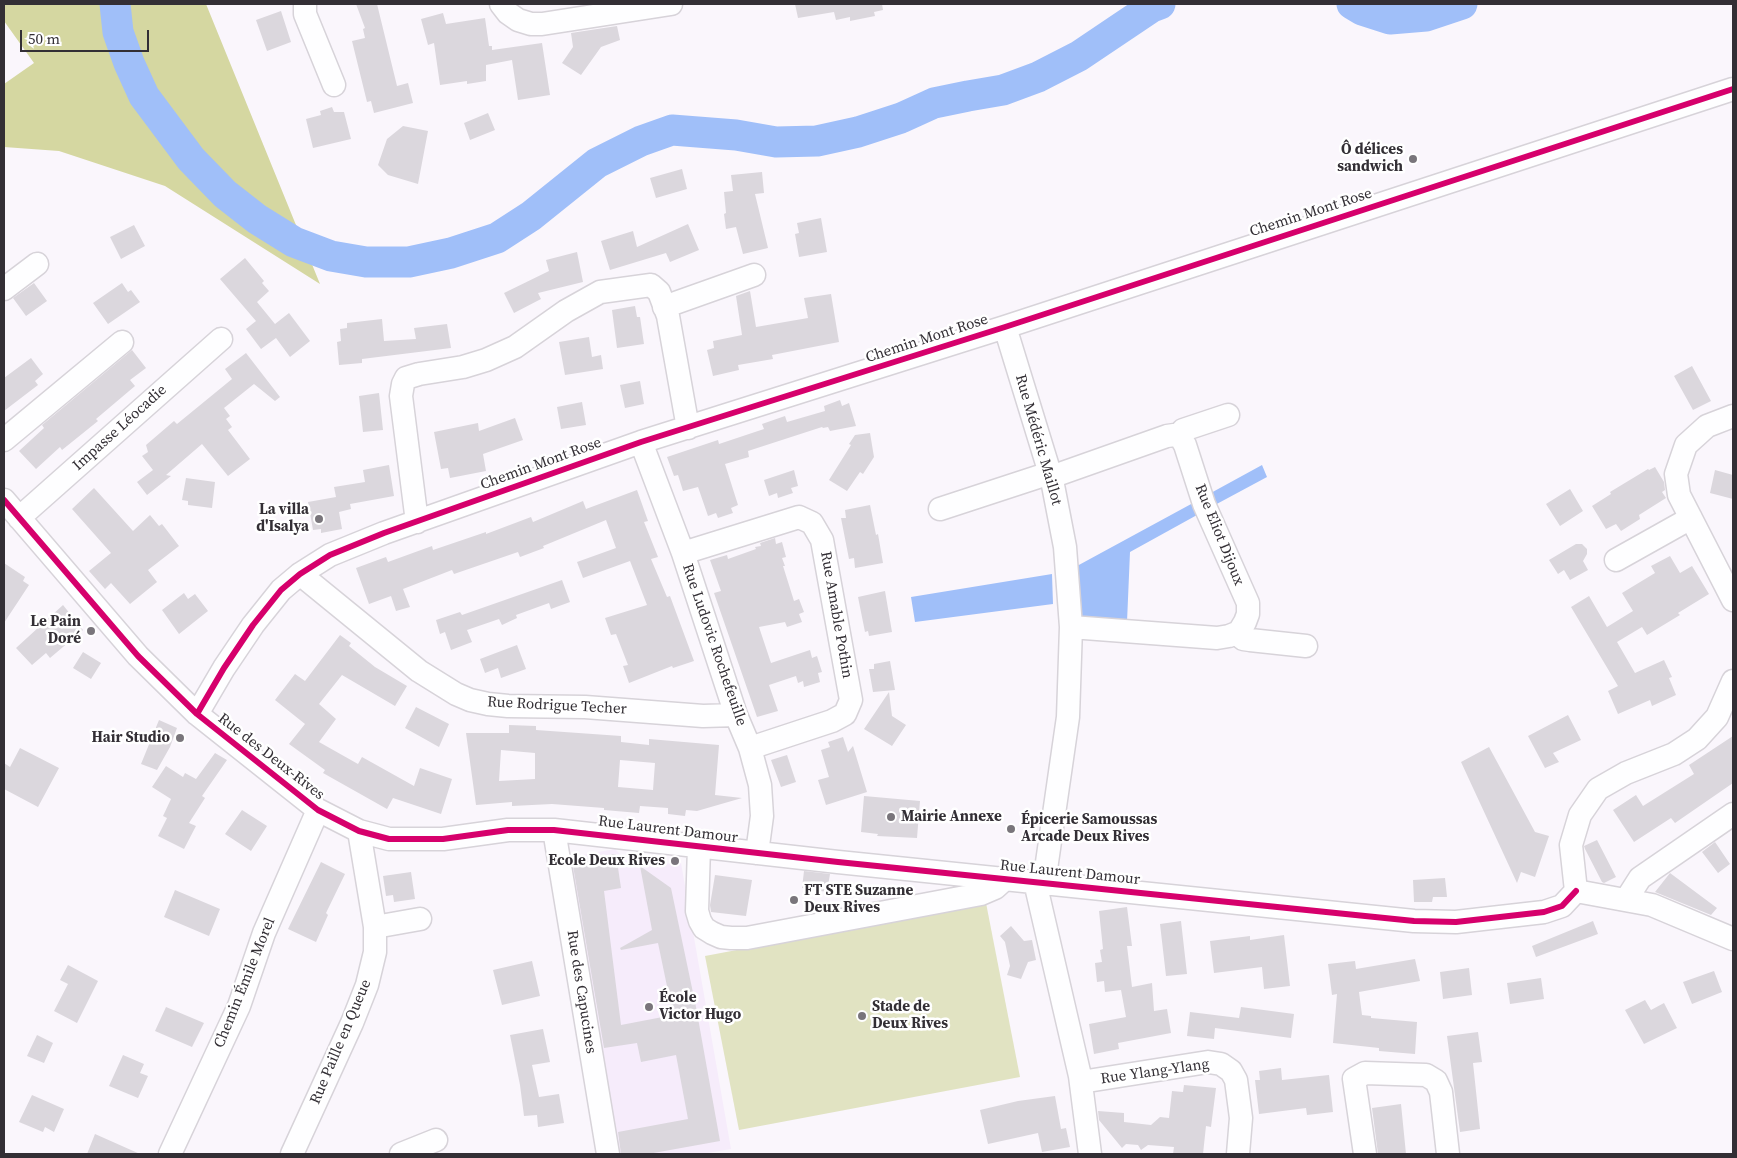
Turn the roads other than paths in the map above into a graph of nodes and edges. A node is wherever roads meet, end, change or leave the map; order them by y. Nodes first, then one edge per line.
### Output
1 (305, 4) edge
2 (501, 4) edge
3 (671, 4) edge
4 (334, 85) dead end
5 (1733, 89) edge
6 (37, 264) dead end
7 (754, 275) dead end
8 (4, 289) edge
9 (664, 307) junction
10 (1005, 327) junction
11 (221, 339) dead end
12 (122, 342) dead end
13 (1228, 415) dead end
14 (1733, 416) edge
15 (688, 428) junction
16 (1178, 436) junction
17 (4, 440) edge
18 (641, 442) junction
19 (1050, 475) junction
20 (4, 500) edge
21 (940, 508) dead end
22 (19, 518) junction
23 (1691, 518) junction
24 (417, 522) junction
25 (682, 553) junction
26 (1616, 560) dead end
27 (300, 574) junction
28 (1733, 600) edge
29 (1071, 627) junction
30 (1236, 633) junction
31 (1306, 646) dead end
32 (1733, 682) edge
33 (197, 714) junction
34 (736, 715) junction
35 (750, 748) junction
36 (318, 810) junction
37 (1733, 814) edge
38 (554, 830) junction
39 (359, 831) junction
40 (699, 847) junction
41 (757, 853) junction
42 (1005, 879) junction
43 (1039, 882) junction
44 (1576, 891) junction
45 (1626, 900) junction
46 (420, 919) dead end
47 (374, 927) junction
48 (1733, 939) edge
49 (1081, 1082) junction
50 (436, 1140) dead end
51 (170, 1154) edge
52 (292, 1154) edge
53 (401, 1154) edge
54 (608, 1154) edge
55 (1090, 1154) edge
56 (1238, 1154) edge
57 (1365, 1154) edge
58 (1448, 1154) edge

1 - 4 street
2 - 3 street
5 - 10 street, Chemin Mont Rose
6 - 8 street
7 - 9 street
9 - 15 street
9 - 24 street
10 - 15 street, Chemin Mont Rose
10 - 19 street, Rue Médéric Maillot
11 - 22 street, Impasse Léocadie
12 - 17 street
13 - 16 street
14 - 23 street
15 - 18 street, Chemin Mont Rose
16 - 19 street
16 - 30 street, Rue Eliot Dijoux
18 - 24 street, Chemin Mont Rose
18 - 25 street, Rue Ludovic Rochefeuille
19 - 21 street
19 - 29 street, Rue Médéric Maillot
20 - 22 street, Rue des Deux-Rives
22 - 33 street, Rue des Deux-Rives
23 - 26 street
23 - 28 street
24 - 27 street, Chemin Mont Rose
25 - 34 street, Rue Ludovic Rochefeuille
25 - 35 street, Rue Amable Pothin
27 - 33 street, Chemin Mont Rose
27 - 34 street, Rue Rodrigue Techer
29 - 30 street
29 - 43 street, Rue Médéric Maillot
30 - 31 street
32 - 44 street
33 - 36 street, Rue des Deux-Rives
34 - 35 street, Rue Ludovic Rochefeuille
35 - 41 street, Rue Ludovic Rochefeuille
36 - 39 street, Rue des Deux-Rives
36 - 51 street, Chemin Émile Morel
37 - 45 street
38 - 39 street, Rue des Deux-Rives
38 - 40 street, Rue Laurent Damour
38 - 54 street, Rue des Capucines
39 - 47 street, Rue Paille en Queue
40 - 41 street, Rue Laurent Damour
40 - 42 street
41 - 42 street, Rue Laurent Damour
42 - 43 street, Rue Laurent Damour
43 - 44 street, Rue Laurent Damour
43 - 49 street, Rue Ylang-Ylang
44 - 45 street
45 - 48 street
46 - 47 street
47 - 52 street, Rue Paille en Queue
49 - 55 street, Rue Ylang-Ylang
49 - 56 street, Rue Ylang-Ylang
50 - 53 street
57 - 58 street

